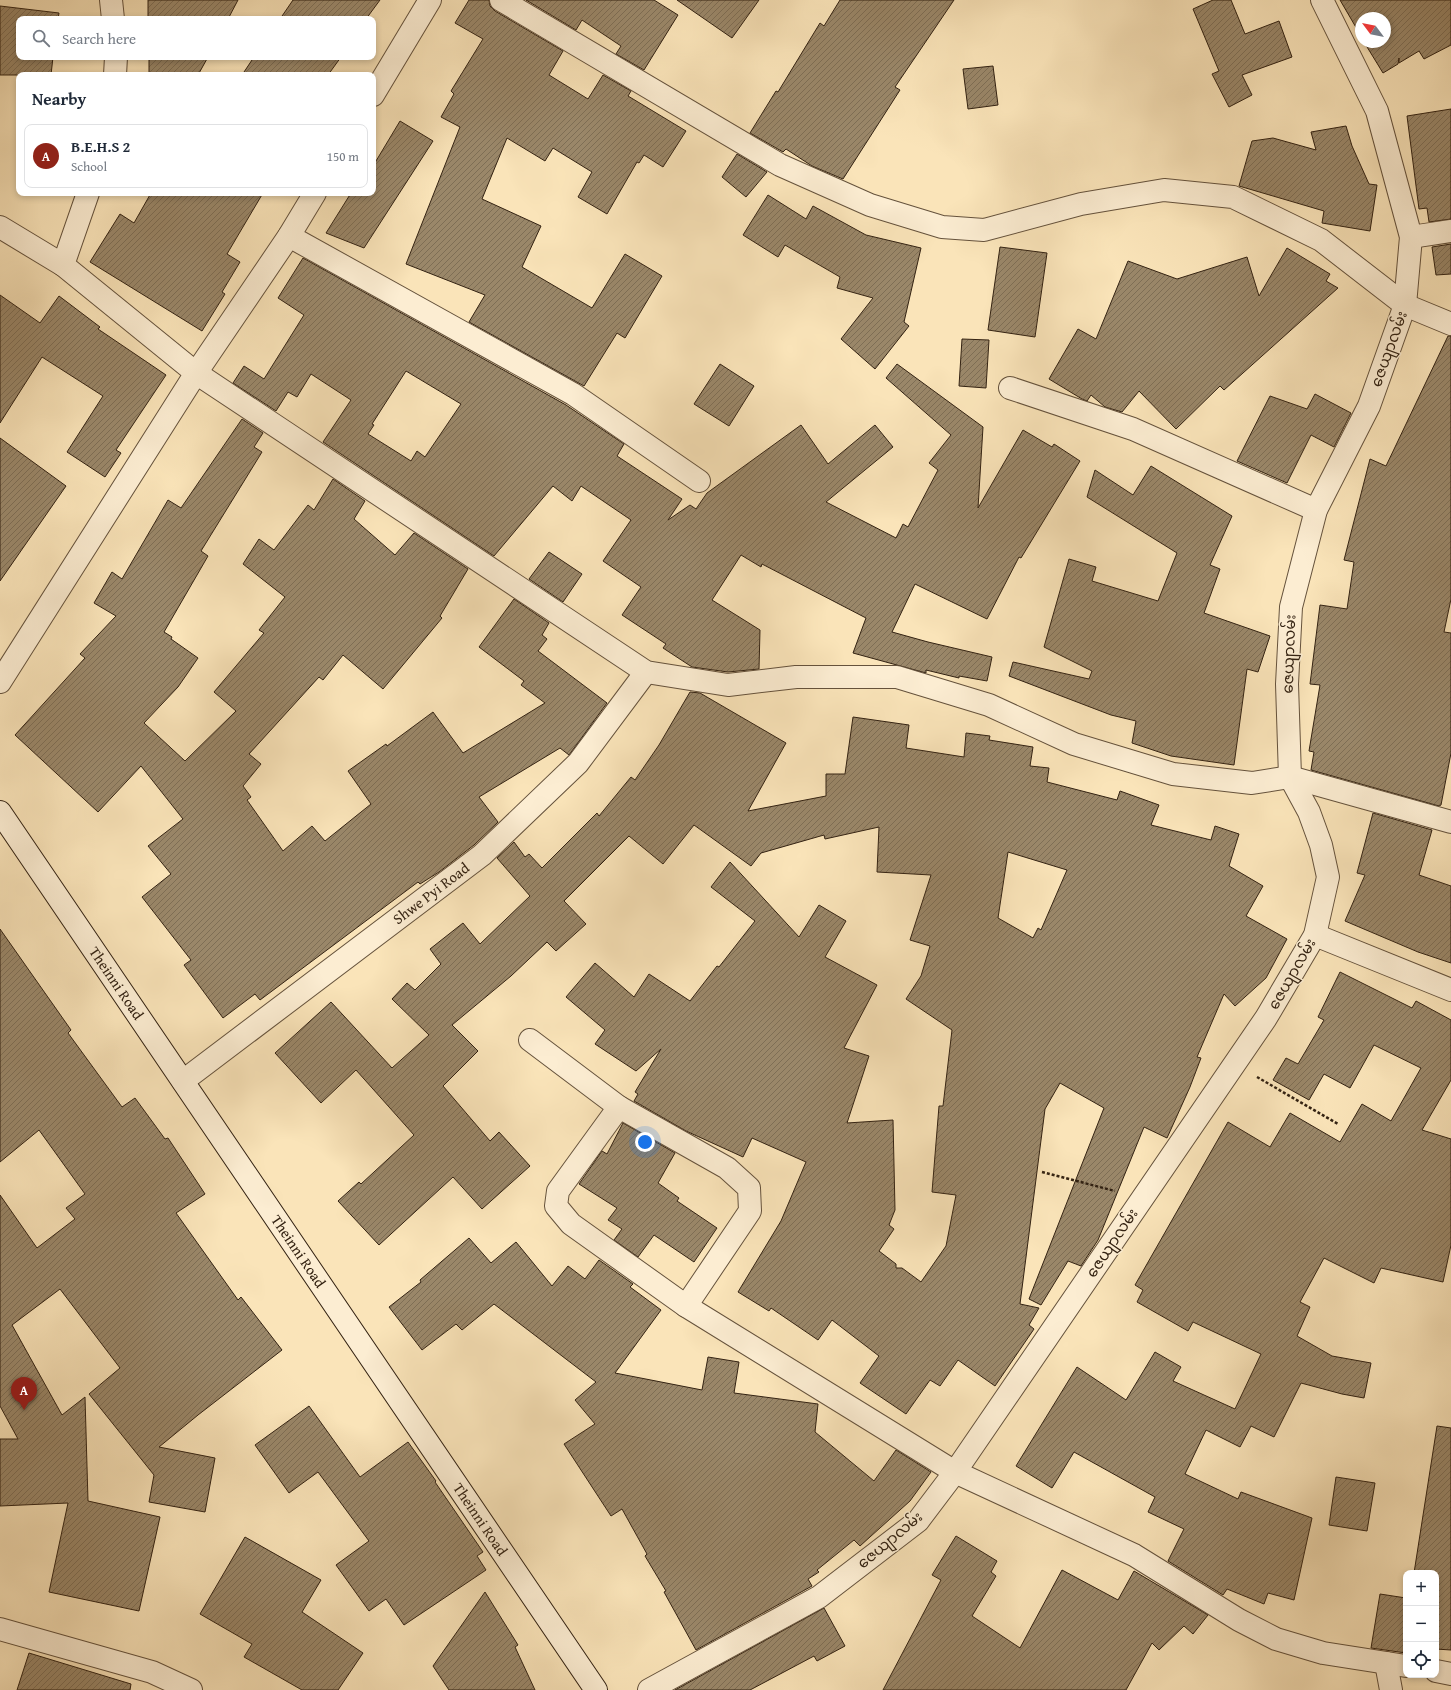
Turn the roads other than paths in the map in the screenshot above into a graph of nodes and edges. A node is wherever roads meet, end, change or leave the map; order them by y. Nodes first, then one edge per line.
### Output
1 (110, 0) edge
2 (430, 0) edge
3 (501, 0) edge
4 (1322, 0) edge
5 (113, 16) edge
6 (116, 60) edge
7 (115, 72) edge
8 (376, 90) edge
9 (87, 196) edge
10 (313, 196) edge
11 (0, 227) edge
12 (1451, 231) edge
13 (289, 236) junction
14 (1411, 237) junction
15 (63, 265) junction
16 (1405, 305) junction
17 (1451, 324) edge
18 (196, 373) junction
19 (1010, 388) dead end
20 (699, 480) dead end
21 (1316, 510) junction
22 (646, 672) junction
23 (0, 682) edge
24 (1290, 776) junction
25 (0, 812) edge
26 (1451, 822) edge
27 (1315, 935) junction
28 (1451, 990) edge
29 (530, 1040) dead end
30 (184, 1081) junction
31 (619, 1107) junction
32 (686, 1306) junction
33 (955, 1472) junction
34 (0, 1629) edge
35 (1396, 1665) edge
36 (1439, 1672) edge
37 (1451, 1674) edge
38 (150, 1681) edge
39 (191, 1690) edge
40 (596, 1690) edge
41 (649, 1690) edge
42 (1391, 1690) edge

1 - 5 street
2 - 8 street
3 - 16 street
4 - 14 street, ဇေယျာလမ်း
6 - 7 street
9 - 15 street
10 - 13 street
11 - 15 street
12 - 14 street
13 - 18 street
13 - 20 street
14 - 16 street, ဇေယျာလမ်း
15 - 18 street
16 - 17 street
16 - 21 street, ဇေယျာလမ်း
18 - 22 street
18 - 23 street
19 - 21 street
21 - 24 street, ဇေယျာလမ်း
22 - 24 street
22 - 30 street, Shwe Pyi Road
24 - 26 street
24 - 27 street, ဇေယျာလမ်း
25 - 30 street, Theinni Road
27 - 28 street
27 - 33 street, ဇေယျာလမ်း
29 - 31 street
30 - 40 street, Theinni Road
31 - 32 street
31 - 32 street
32 - 33 street
33 - 35 street
33 - 41 street, ဇေယျာလမ်း
34 - 38 street
35 - 42 street
36 - 37 street
38 - 39 street

